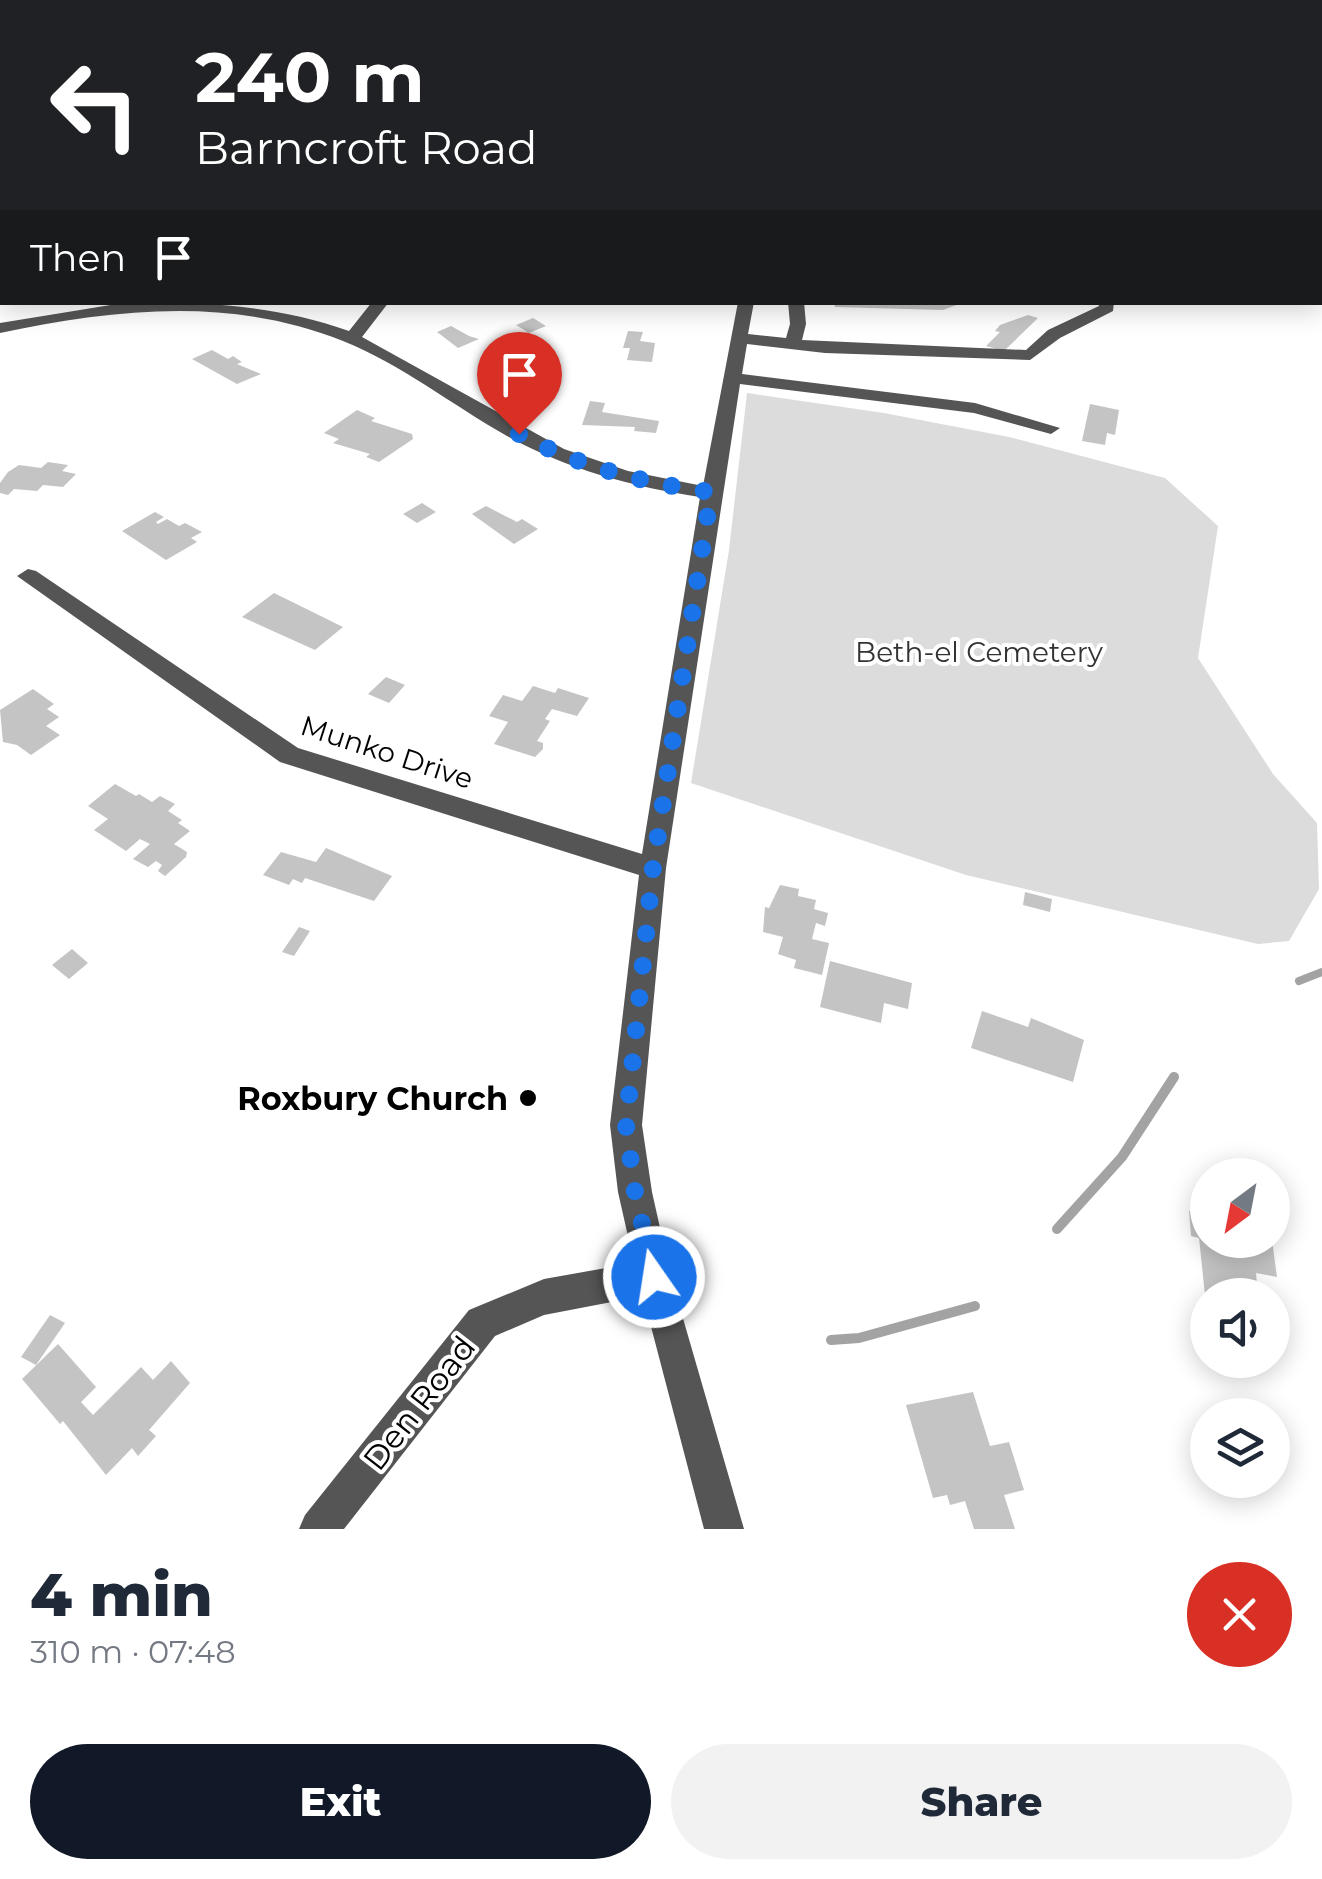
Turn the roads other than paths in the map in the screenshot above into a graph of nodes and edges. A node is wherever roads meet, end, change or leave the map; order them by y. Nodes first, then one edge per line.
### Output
1 (380, 305) edge
2 (745, 305) edge
3 (796, 305) edge
4 (1106, 305) edge
5 (60, 308) edge
6 (0, 328) edge
7 (352, 338) junction
8 (739, 338) junction
9 (793, 342) junction
10 (732, 378) junction
11 (1051, 428) dead end
12 (711, 492) junction
13 (28, 576) dead end
14 (653, 868) junction
15 (654, 1277) junction
16 (320, 1529) edge
17 (724, 1529) edge

1 - 7 street
2 - 8 street
3 - 9 street
4 - 9 street
5 - 6 street
5 - 7 street
7 - 12 street
8 - 9 street
8 - 10 street
10 - 11 street
10 - 12 street
12 - 14 street
13 - 14 street, Munko Drive
14 - 15 street
15 - 16 street, Den Road
15 - 17 street

